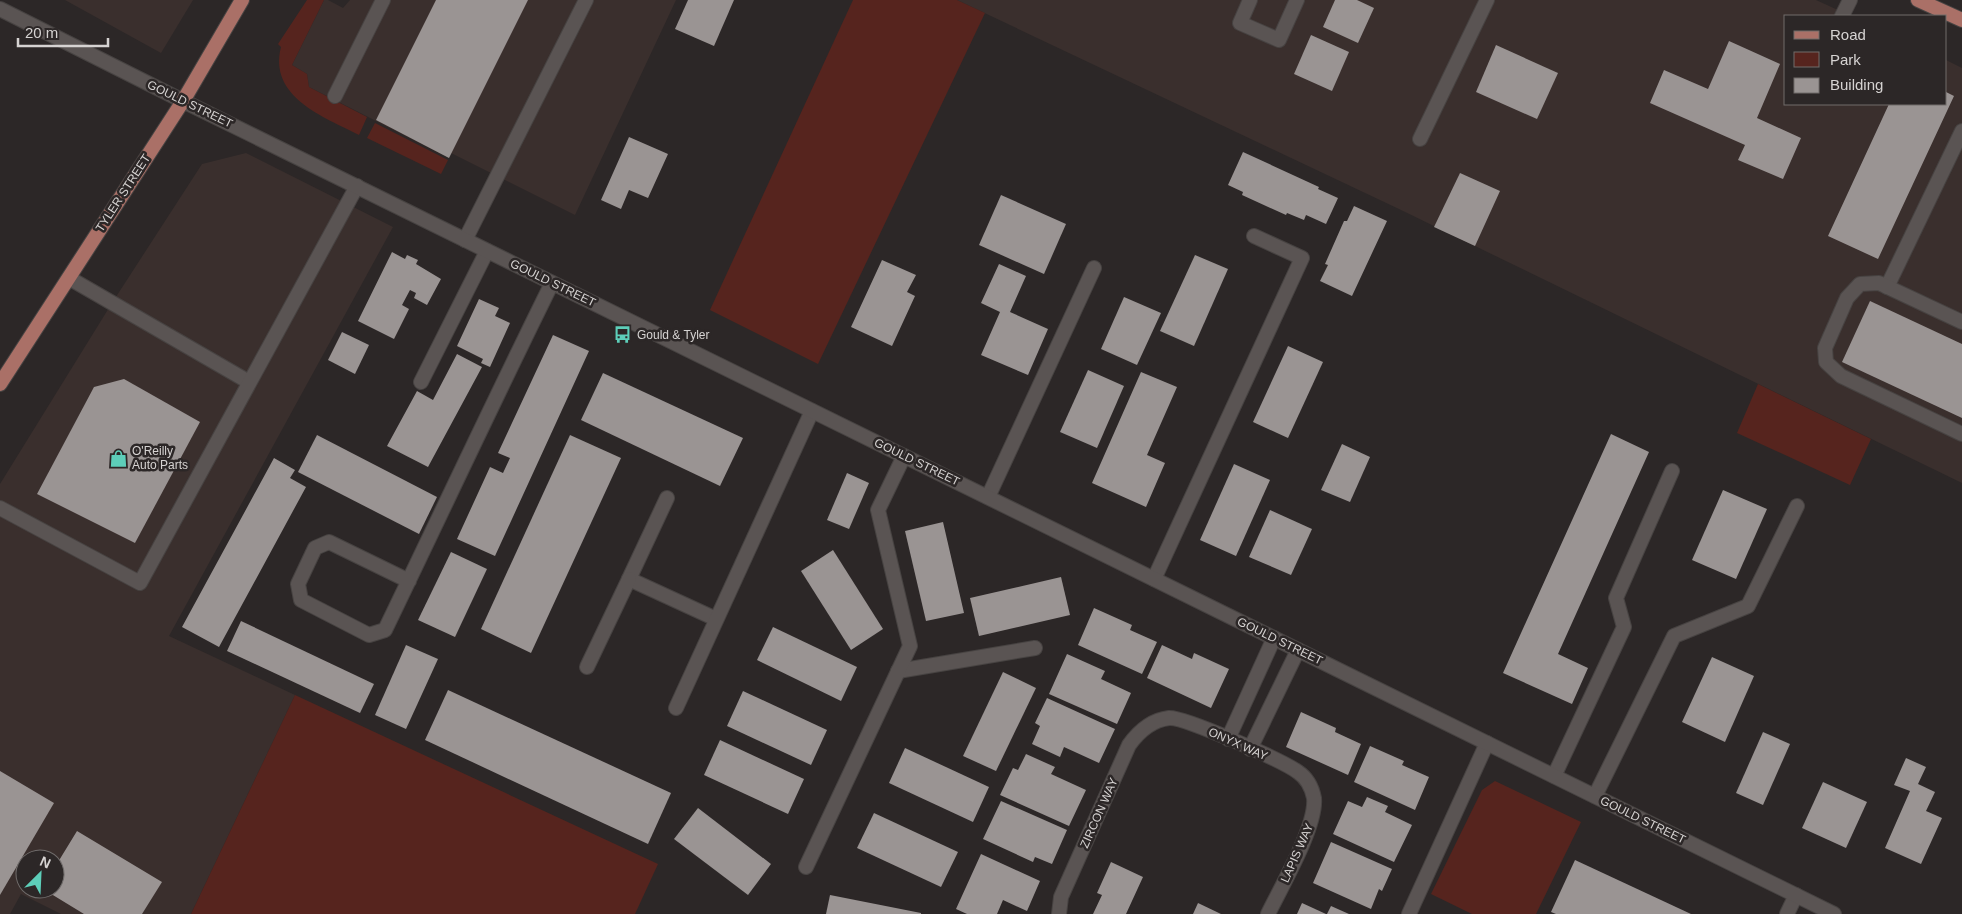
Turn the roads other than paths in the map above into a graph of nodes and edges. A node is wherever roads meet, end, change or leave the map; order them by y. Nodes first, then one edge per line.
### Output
1 (242, 0) edge
2 (382, 0) edge
3 (586, 0) edge
4 (1250, 0) edge
5 (1297, 0) edge
6 (1487, 0) edge
7 (1850, 0) edge
8 (1918, 0) edge
9 (0, 9) edge
10 (1842, 15) edge
11 (1962, 20) edge
12 (335, 96) dead end
13 (183, 101) junction
14 (1962, 131) edge
15 (1420, 139) dead end
16 (357, 186) junction
17 (1254, 236) dead end
18 (465, 240) junction
19 (487, 250) junction
20 (1094, 268) dead end
21 (69, 278) junction
22 (552, 283) junction
23 (1887, 287) junction
24 (1962, 322) edge
25 (249, 382) junction
26 (421, 382) dead end
27 (0, 384) edge
28 (812, 411) junction
29 (1962, 434) edge
30 (904, 456) junction
31 (1672, 471) dead end
32 (667, 498) dead end
33 (988, 498) junction
34 (1797, 506) dead end
35 (0, 508) edge
36 (629, 579) junction
37 (1154, 579) junction
38 (408, 581) junction
39 (716, 619) junction
40 (1274, 638) junction
41 (1035, 648) dead end
42 (1298, 650) junction
43 (587, 667) dead end
44 (898, 671) junction
45 (676, 708) dead end
46 (1155, 722) joint
47 (1228, 739) junction
48 (1487, 743) junction
49 (1250, 749) junction
50 (1554, 776) junction
51 (1312, 789) joint
52 (1595, 796) junction
53 (806, 866) dead end
54 (1796, 895) junction
55 (1059, 914) edge
56 (1268, 914) edge
57 (1409, 914) edge
58 (1788, 914) edge
59 (1834, 914) edge

1 - 13 main road, TYLER STREET
2 - 12 street
3 - 18 street
4 - 5 street
6 - 15 street
7 - 10 street
8 - 11 main road
9 - 13 street, GOULD STREET
13 - 16 street, GOULD STREET
13 - 21 main road, TYLER STREET
14 - 23 street
16 - 18 street, GOULD STREET
16 - 25 street
17 - 37 street
18 - 19 street, GOULD STREET
19 - 22 street, GOULD STREET
19 - 26 street
20 - 33 street
21 - 25 street
21 - 27 main road, TYLER STREET
22 - 28 street, GOULD STREET
22 - 38 street
23 - 24 street
23 - 29 street
25 - 35 street
28 - 30 street, GOULD STREET
28 - 39 street
30 - 33 street, GOULD STREET
30 - 44 street
31 - 50 street
32 - 36 street
33 - 37 street, GOULD STREET
34 - 52 street
36 - 39 street
36 - 43 street
37 - 40 street, GOULD STREET
38 - 38 street
39 - 45 street
40 - 42 street, GOULD STREET
40 - 47 street
41 - 44 street
42 - 48 street, GOULD STREET
42 - 49 street
44 - 53 street
46 - 47 street, ONYX WAY
46 - 55 street, ZIRCON WAY
47 - 49 street, ONYX WAY
48 - 50 street, GOULD STREET
48 - 57 street
49 - 51 street, ONYX WAY
50 - 52 street, GOULD STREET
51 - 56 street, LAPIS WAY
52 - 54 street, GOULD STREET
54 - 58 street
54 - 59 street, GOULD STREET

